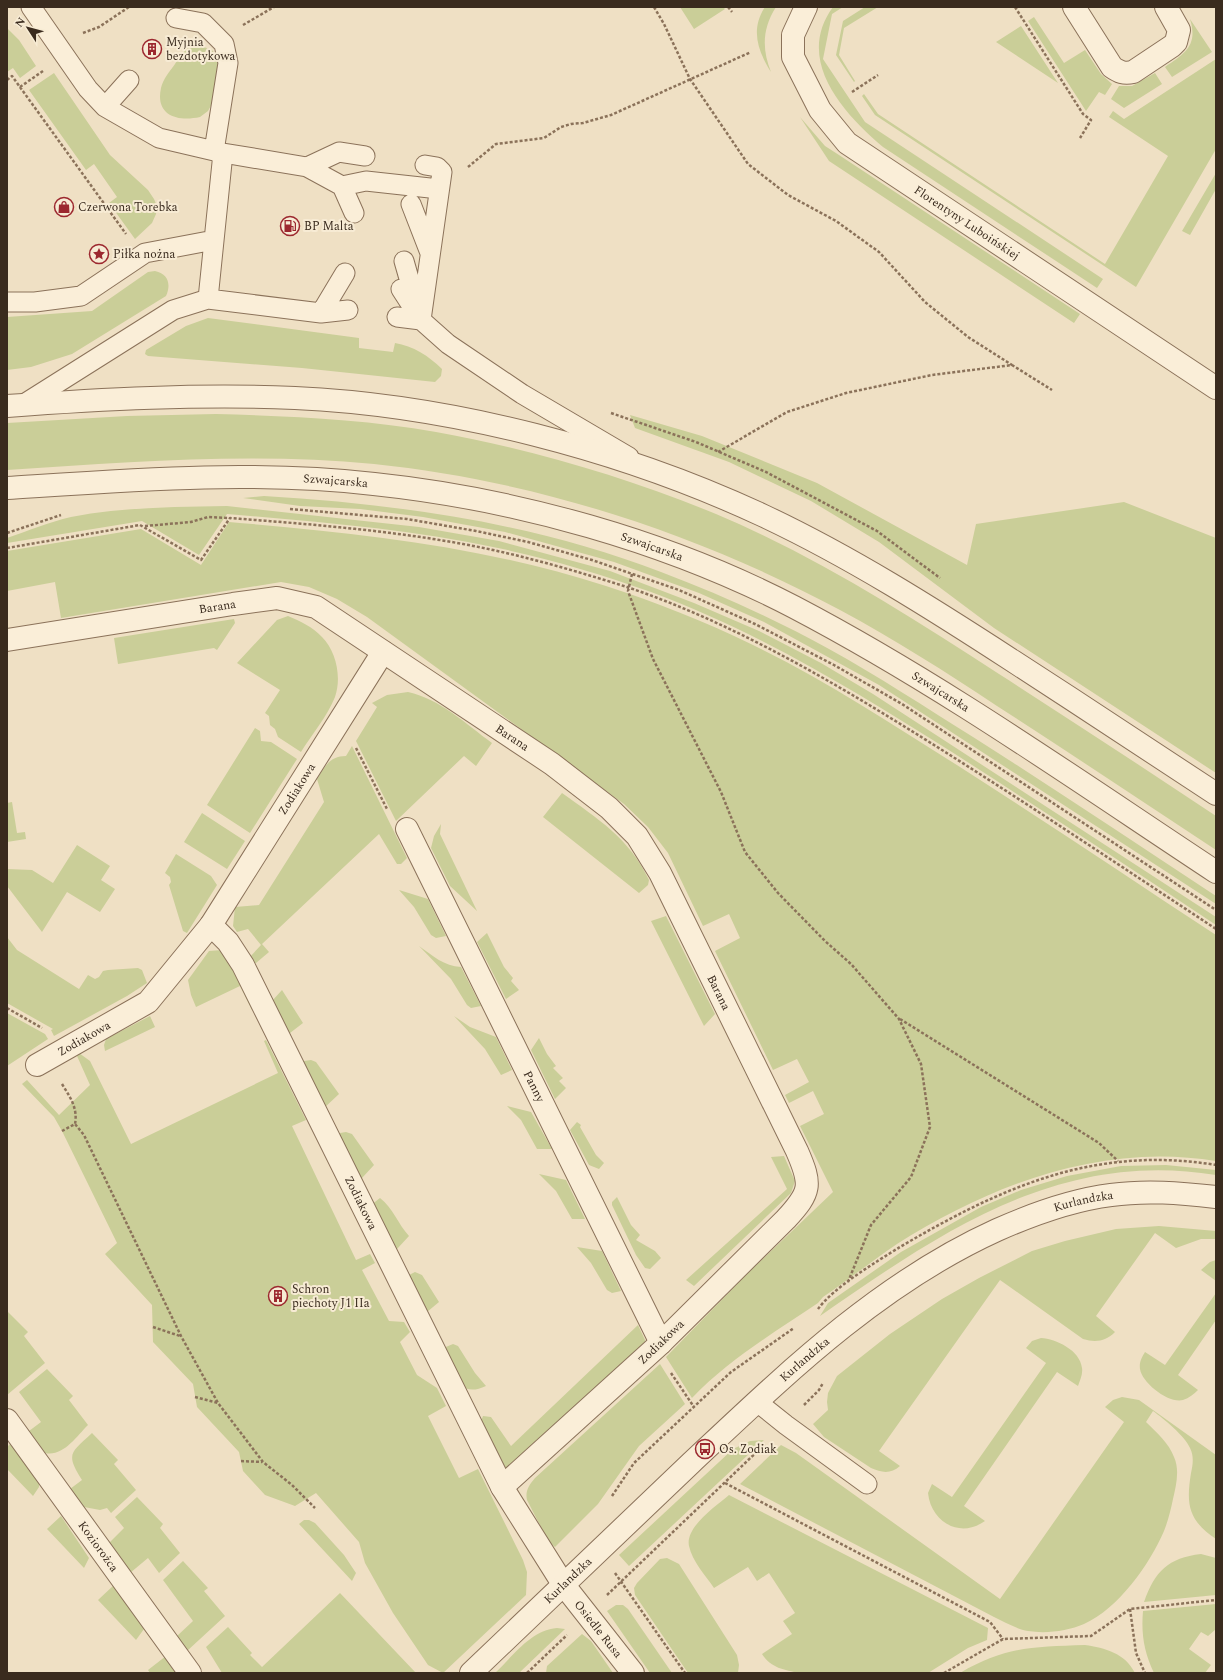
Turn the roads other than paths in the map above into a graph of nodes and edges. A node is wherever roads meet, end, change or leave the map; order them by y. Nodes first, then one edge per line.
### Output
1 (31, 7) edge
2 (806, 7) edge
3 (1074, 7) edge
4 (1166, 7) edge
5 (176, 18) dead end
6 (129, 80) dead end
7 (105, 107) junction
8 (218, 152) junction
9 (365, 156) dead end
10 (425, 165) dead end
11 (307, 168) junction
12 (342, 186) junction
13 (439, 189) junction
14 (411, 204) dead end
15 (359, 206) dead end
16 (408, 232) dead end
17 (214, 240) junction
18 (431, 254) junction
19 (404, 261) dead end
20 (349, 277) dead end
21 (401, 289) dead end
22 (208, 299) junction
23 (7, 302) edge
24 (348, 310) dead end
25 (321, 313) junction
26 (397, 317) dead end
27 (421, 320) junction
28 (1216, 388) edge
29 (16, 405) edge
30 (652, 471) junction
31 (7, 488) edge
32 (7, 640) edge
33 (383, 652) junction
34 (1216, 794) edge
35 (407, 829) road end
36 (1216, 872) edge
37 (211, 925) junction
38 (43, 1062) road end
39 (807, 1186) joint
40 (1216, 1197) edge
41 (658, 1346) junction
42 (756, 1401) junction
43 (7, 1420) edge
44 (867, 1484) dead end
45 (502, 1487) junction
46 (563, 1584) junction
47 (190, 1673) edge
48 (471, 1673) edge
49 (633, 1673) edge

1 - 7 lane
2 - 28 street, Florentyny Luboińskiej
3 - 4 street
5 - 8 lane
6 - 7 lane
7 - 8 lane
8 - 11 lane
8 - 17 lane
9 - 11 lane
10 - 13 lane
11 - 12 lane
12 - 13 lane
12 - 15 lane
13 - 18 lane
14 - 18 lane
16 - 18 lane
17 - 22 lane
17 - 23 lane
18 - 27 lane
19 - 27 lane
20 - 25 lane
21 - 27 lane
22 - 25 lane
22 - 29 lane
24 - 25 lane
26 - 27 lane
27 - 30 lane
29 - 30 street
30 - 34 street
31 - 36 street, Szwajcarska
32 - 33 street, Barana
33 - 37 street, Zodiakowa
33 - 39 street, Barana
35 - 41 street, Panny
37 - 38 street, Zodiakowa
37 - 45 street, Zodiakowa
39 - 41 street, Zodiakowa
40 - 42 street, Kurlandzka
41 - 45 street, Zodiakowa
42 - 44 lane
42 - 46 street, Kurlandzka
43 - 47 street, Koziorożca
45 - 46 street, Zodiakowa
46 - 48 street, Kurlandzka
46 - 49 street, Osiedle Rusa

